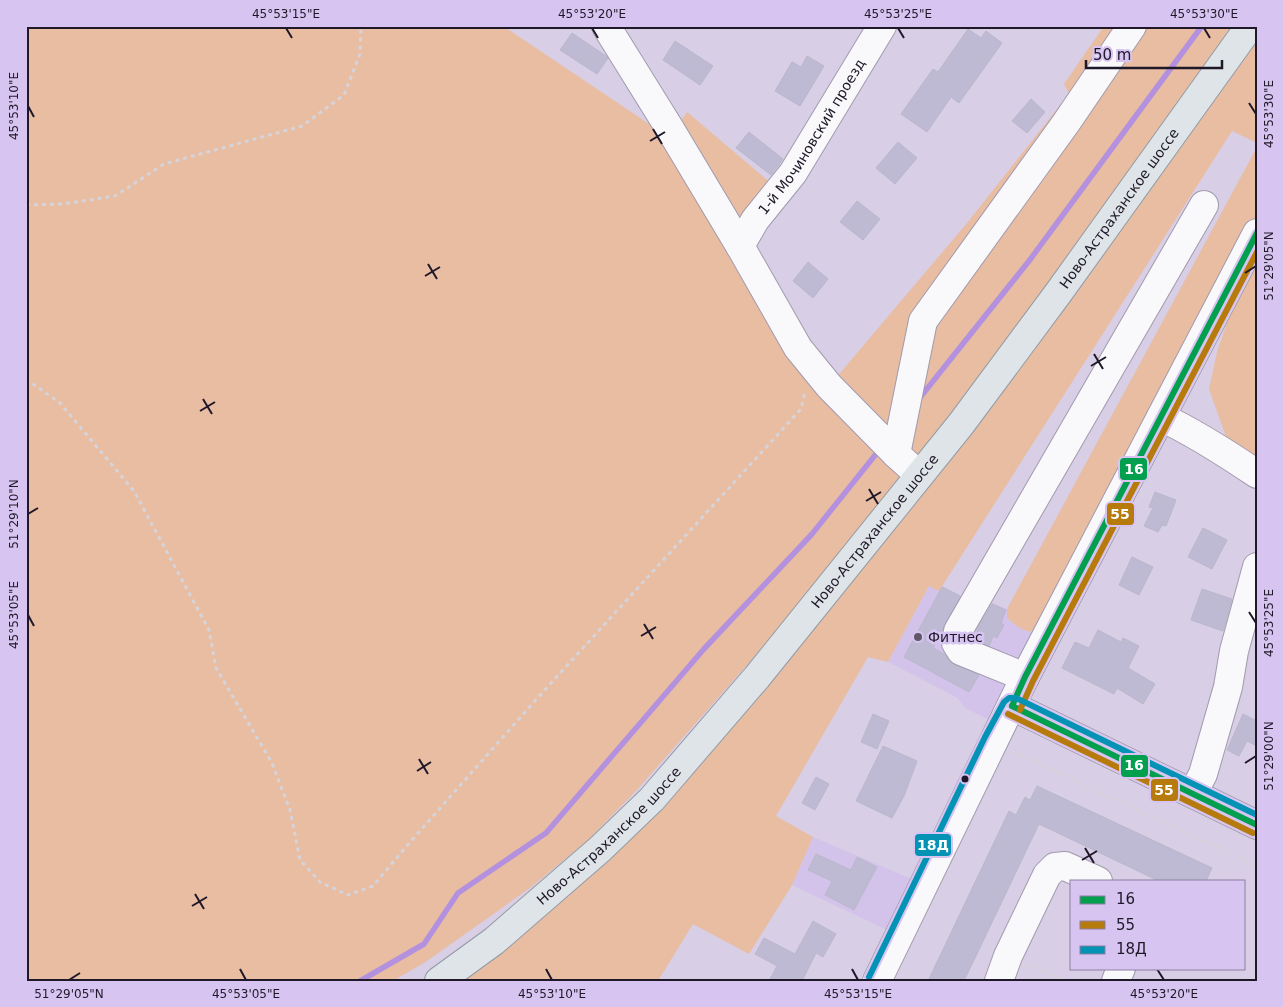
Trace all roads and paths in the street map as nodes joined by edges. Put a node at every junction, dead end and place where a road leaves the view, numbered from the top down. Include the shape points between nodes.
1 (361, 26) edge
2 (606, 26) edge
3 (882, 26) edge
4 (1132, 26) edge
5 (1250, 26) edge
6 (26, 205) edge
7 (1204, 205) dead end
8 (1256, 238) edge
9 (740, 246) junction
10 (26, 379) edge
11 (806, 386) dead end
12 (1161, 417) junction
13 (896, 454) junction
14 (1257, 474) edge
15 (920, 475) junction
16 (1257, 567) edge
17 (1025, 677) junction
18 (1012, 706) junction
19 (993, 741) junction
20 (1193, 794) junction
21 (1257, 825) edge
22 (1257, 866) edge
23 (1096, 880) edge
24 (1003, 968) edge
25 (439, 981) edge
26 (876, 981) edge
27 (1064, 981) edge

1 - 6 path via 360,54 344,95 302,126 164,164 115,196 63,204
2 - 9 street
3 - 9 street, 1-й Мочиновский проезд via 793,172 755,220
4 - 13 street via 923,321
5 - 15 main road, Ново-Астраханское шоссе via 1059,292
7 - 17 street via 958,631 956,643 962,651
8 - 12 street
9 - 13 street via 798,348 829,386
10 - 11 path via 60,403 134,491 209,630 216,668 272,763 290,810 300,860 320,882 348,895 373,886 542,693 801,409
12 - 14 street
12 - 17 street
13 - 15 street
15 - 25 main road, Ново-Астраханское шоссе via 757,677 652,799 494,942
16 - 20 street via 1234,651 1228,687 1203,774
17 - 18 street
18 - 19 street
18 - 20 street
19 - 22 path
19 - 26 street
20 - 21 street
23 - 24 street via 1065,866 1055,867 1048,875
24 - 27 path

